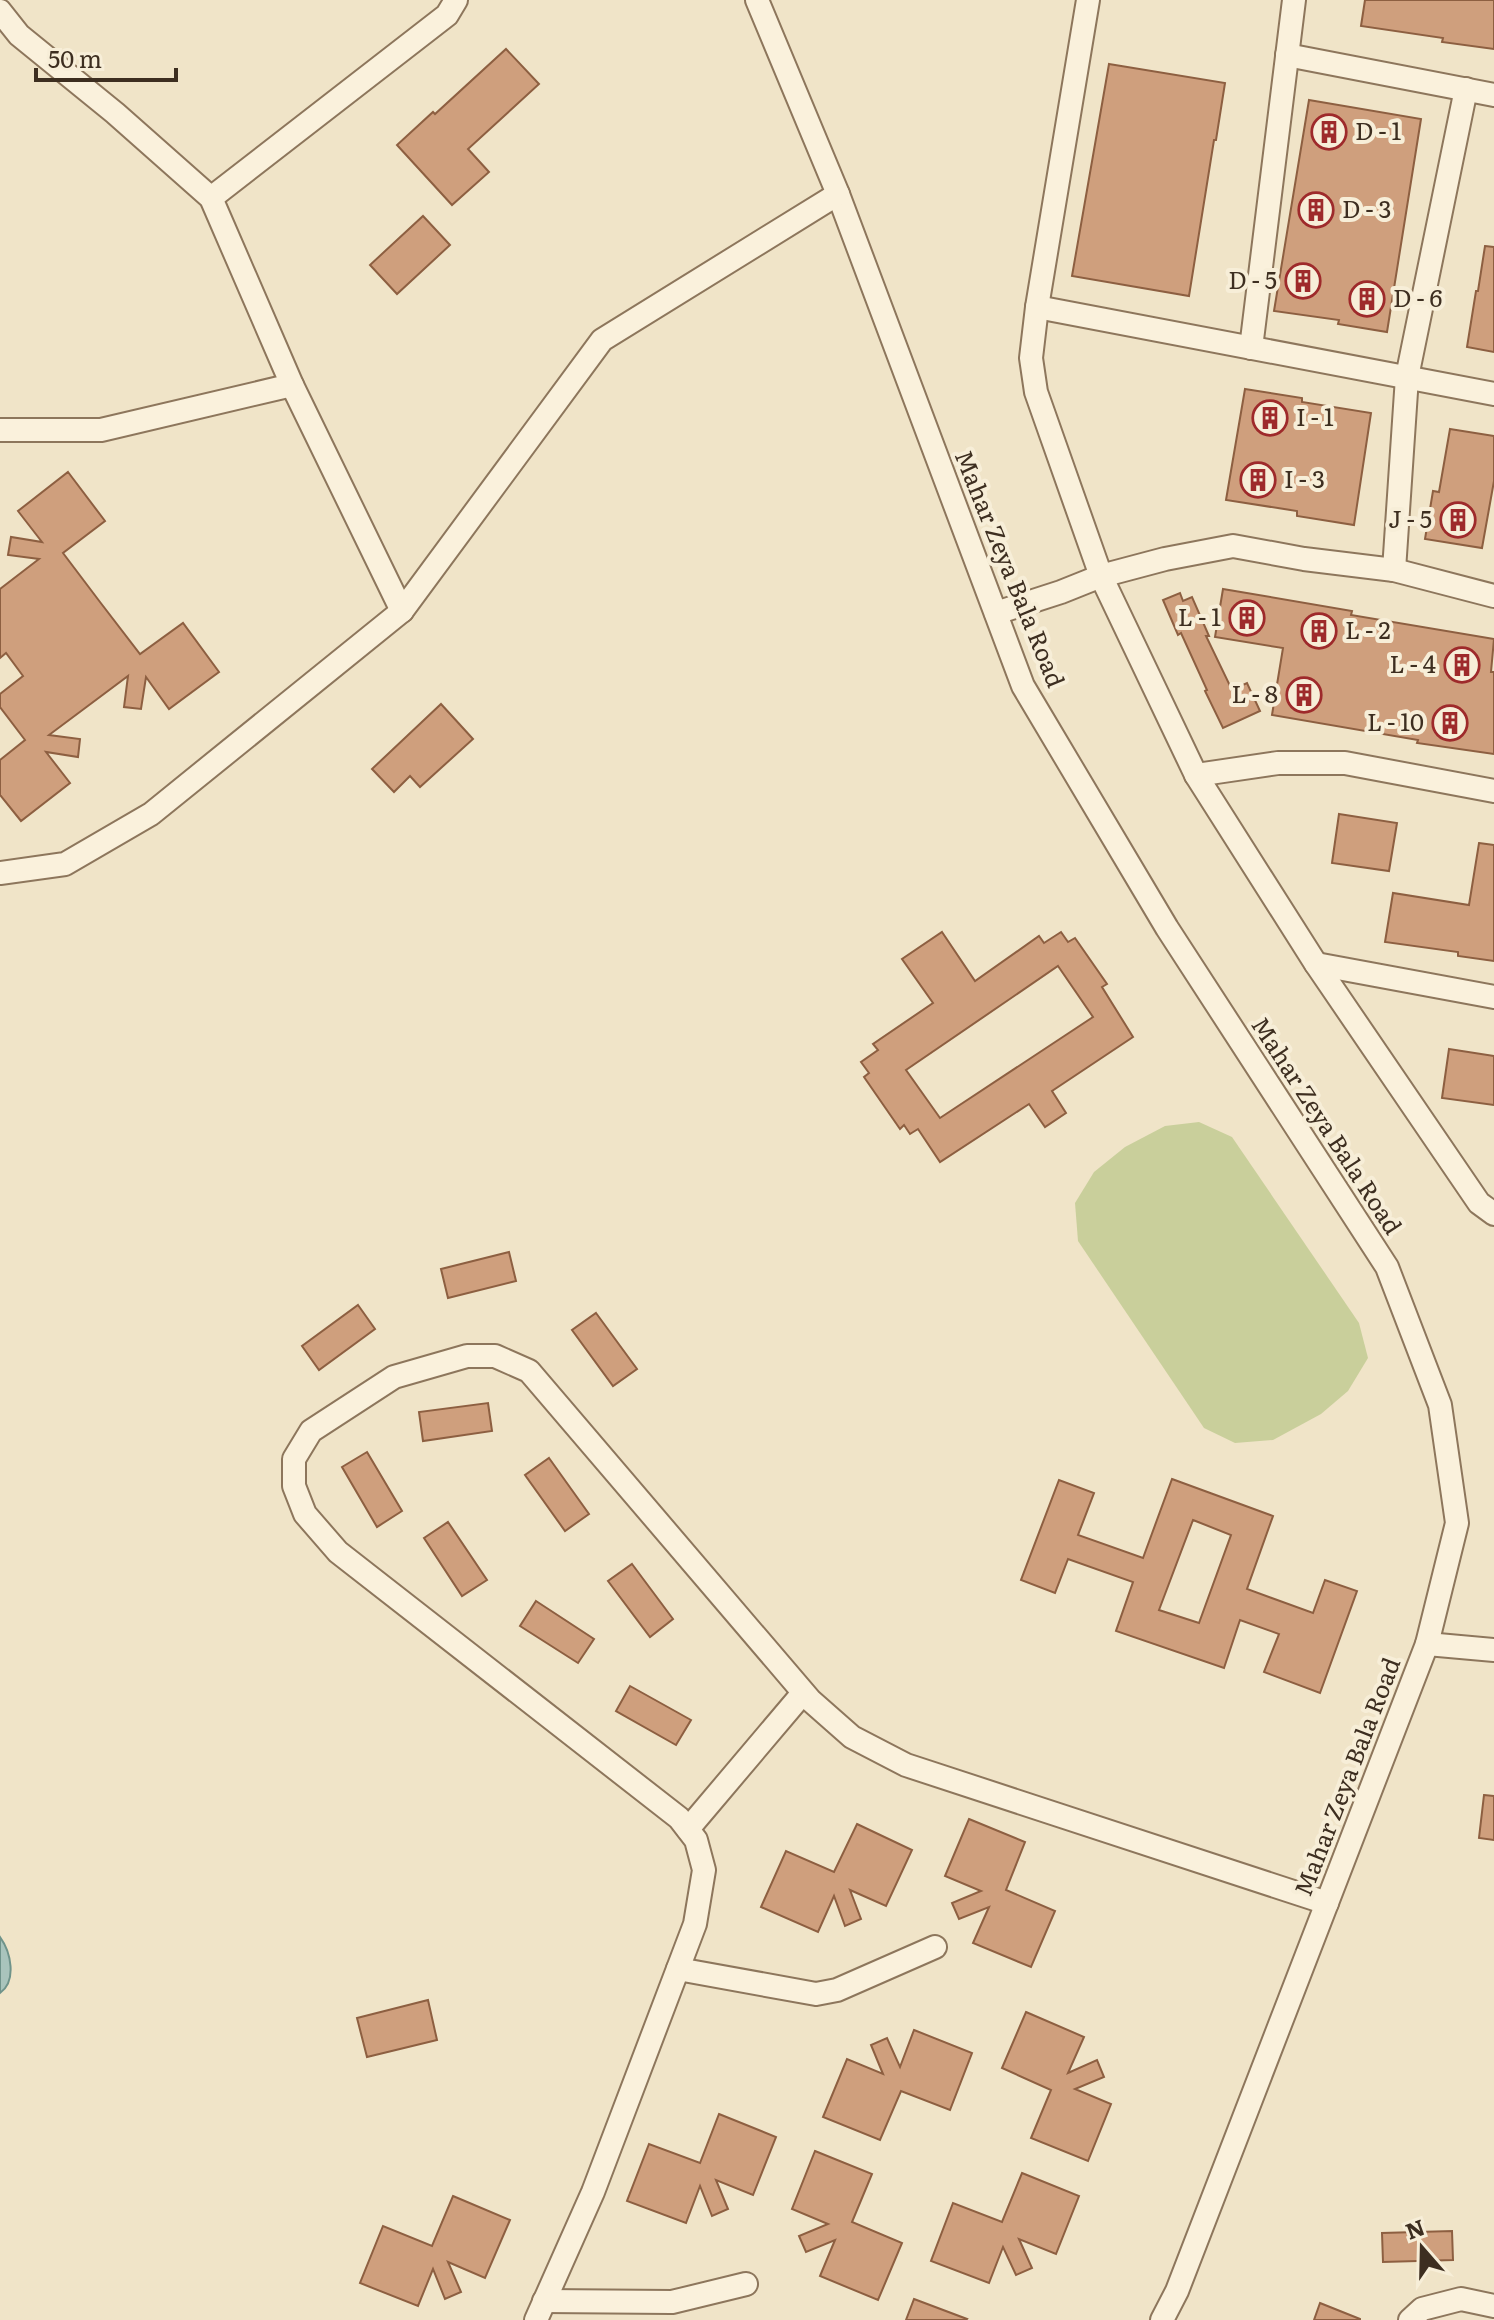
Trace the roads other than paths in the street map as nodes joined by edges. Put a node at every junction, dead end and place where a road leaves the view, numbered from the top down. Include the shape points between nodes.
1 (456, 0) edge
2 (757, 0) edge
3 (1088, 0) edge
4 (1294, 0) edge
5 (0, 11) edge
6 (1287, 55) junction
7 (1466, 89) junction
8 (1494, 95) edge
9 (838, 194) junction
10 (211, 198) junction
11 (1037, 307) junction
12 (1251, 348) junction
13 (1407, 377) junction
14 (292, 385) junction
15 (1494, 394) edge
16 (0, 430) edge
17 (1394, 570) junction
18 (1101, 576) junction
19 (1494, 596) edge
20 (402, 611) junction
21 (996, 613) junction
22 (1196, 775) junction
23 (1494, 791) edge
24 (0, 873) edge
25 (1316, 964) junction
26 (1494, 997) edge
27 (1494, 1214) edge
28 (1427, 1644) junction
29 (1494, 1650) edge
30 (803, 1693) junction
31 (688, 1829) junction
32 (1327, 1903) junction
33 (935, 1947) dead end
34 (678, 1969) junction
35 (746, 2284) dead end
36 (1494, 2306) edge
37 (540, 2311) edge
38 (1162, 2320) edge
39 (1410, 2320) edge

1 - 10 street via 447,15
2 - 9 street, Mahar Zeya Bala Road
3 - 11 street
4 - 6 street
5 - 10 street via 19,35
6 - 7 street
6 - 12 street
7 - 8 street
7 - 13 street
9 - 20 street via 602,340
9 - 21 street, Mahar Zeya Bala Road
10 - 14 street
11 - 12 street
11 - 18 street via 1031,358 1036,392
12 - 13 street
13 - 15 street
13 - 17 street
14 - 16 street via 101,430
14 - 20 street
17 - 18 street via 1233,546
17 - 19 street
18 - 21 street
18 - 22 street
20 - 24 street via 151,814 65,864
21 - 28 street, Mahar Zeya Bala Road via 1023,686 1167,928 1387,1267 1440,1405 1457,1523
22 - 23 street via 1278,763 1345,763
22 - 25 street
25 - 26 street
25 - 27 street via 1479,1203
28 - 29 street
28 - 32 street, Mahar Zeya Bala Road
30 - 31 street
30 - 31 street via 529,1371 495,1356 467,1356 394,1377 311,1431 294,1459 294,1486 305,1514 338,1552
30 - 32 street via 852,1737 906,1765
31 - 34 street via 704,1870 695,1924
32 - 38 street, Mahar Zeya Bala Road
33 - 34 street via 816,1994
34 - 37 street via 593,2192
35 - 37 street via 672,2302
36 - 39 street via 1461,2299 1422,2309

